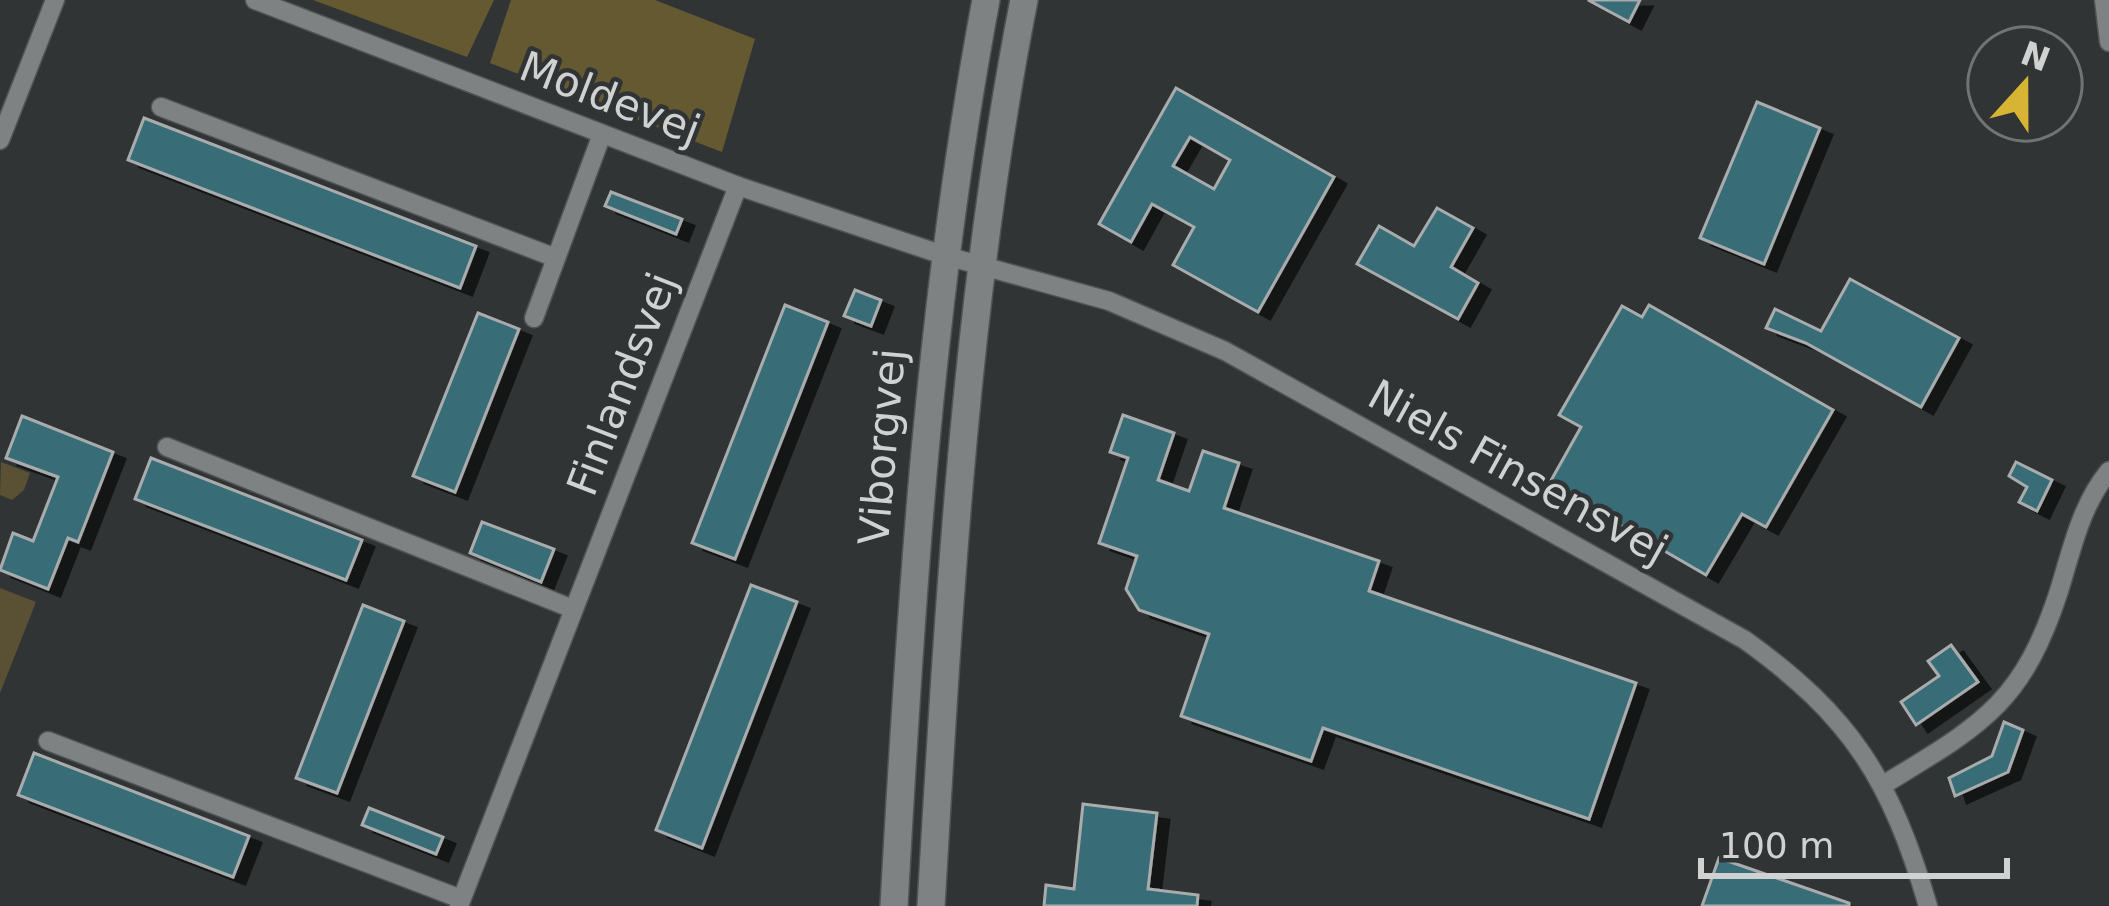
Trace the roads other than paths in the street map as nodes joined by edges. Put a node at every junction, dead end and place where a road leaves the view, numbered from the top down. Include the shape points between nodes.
1 (56, 0) edge
2 (255, 0) edge
3 (986, 0) edge
4 (1024, 0) edge
5 (2104, 0) edge
6 (2109, 42) edge
7 (161, 107) dead end
8 (602, 134) junction
9 (0, 140) edge
10 (738, 186) junction
11 (943, 255) junction
12 (556, 258) junction
13 (978, 265) junction
14 (534, 317) dead end
15 (167, 447) dead end
16 (2109, 471) edge
17 (573, 609) junction
18 (48, 741) dead end
19 (1883, 784) junction
20 (460, 902) edge
21 (894, 906) edge
22 (931, 906) edge
23 (1928, 906) edge

1 - 9 street
2 - 8 street, Moldevej
3 - 11 street, Viborgvej
4 - 13 street, Viborgvej
5 - 6 street
7 - 12 street
8 - 10 street, Moldevej
8 - 12 street
10 - 11 street, Moldevej
10 - 17 street, Finlandsvej
11 - 13 street, Niels Finsensvej
11 - 21 street, Viborgvej via 918,488
12 - 14 street
13 - 19 street, Niels Finsensvej via 1109,302 1225,351 1745,640 1846,726
13 - 22 street, Viborgvej
15 - 17 street
16 - 19 street via 2082,518 2026,672 1978,726
17 - 20 street, Finlandsvej
18 - 20 street, Finlandsvej
19 - 23 street, Niels Finsensvej

